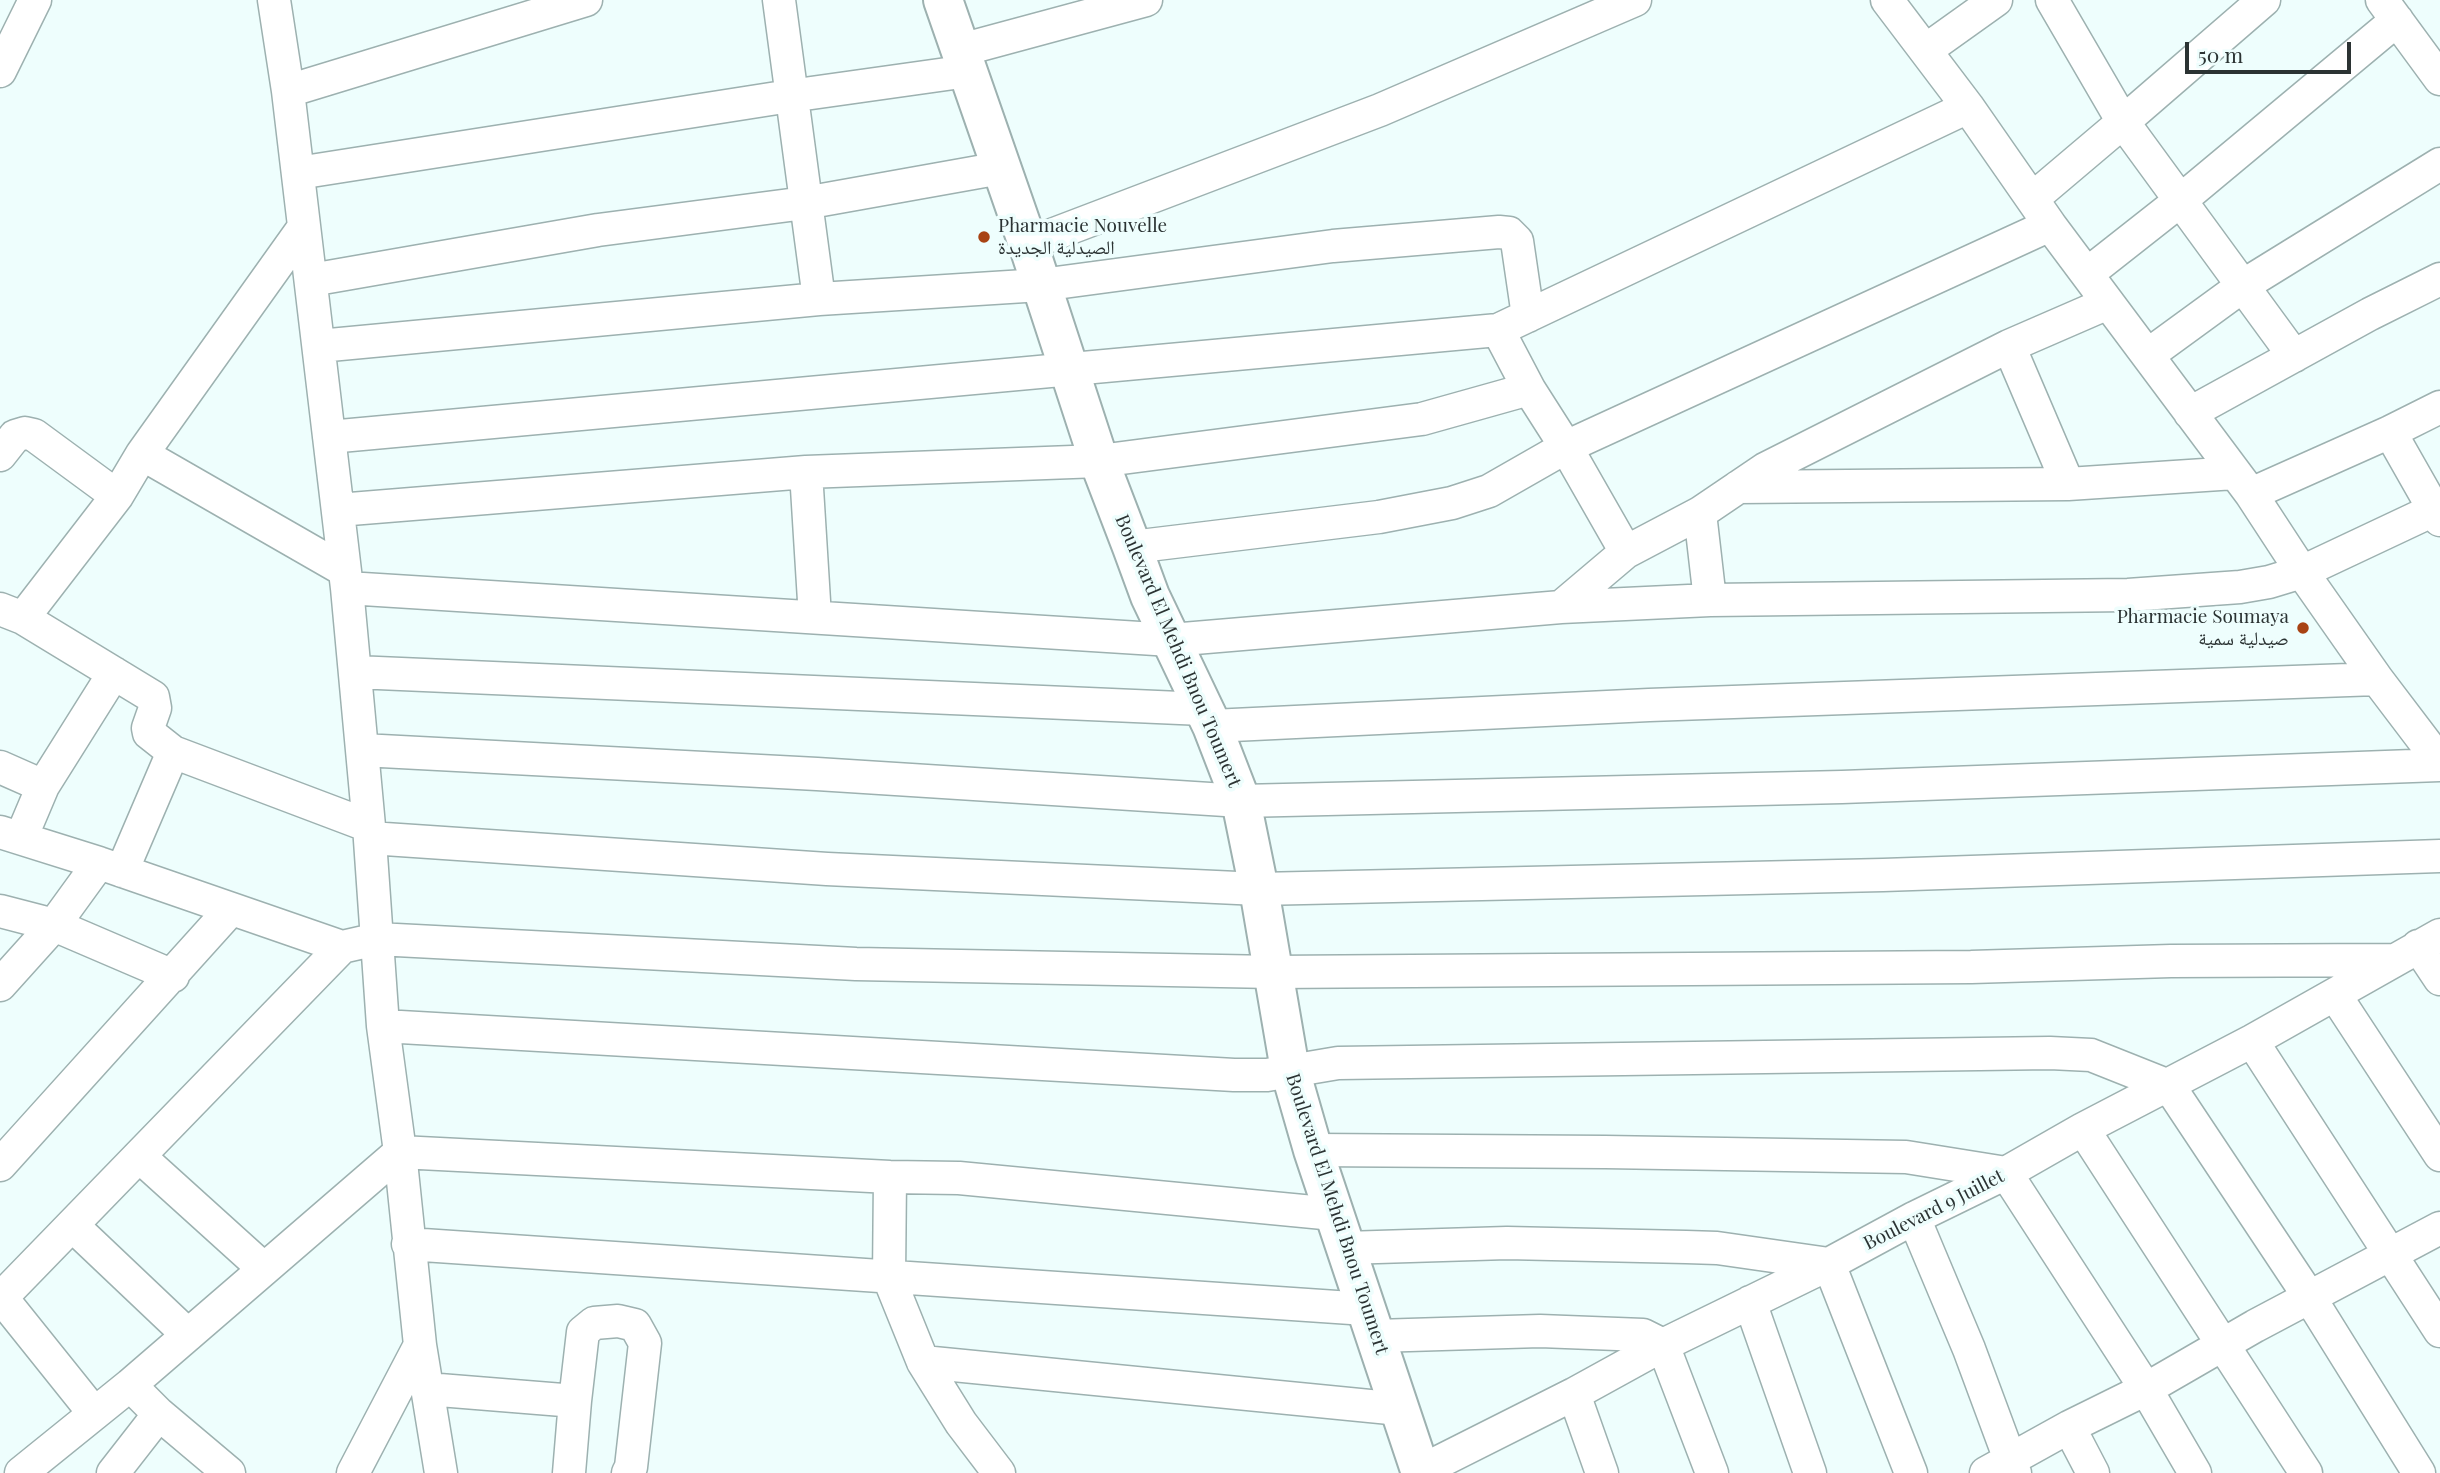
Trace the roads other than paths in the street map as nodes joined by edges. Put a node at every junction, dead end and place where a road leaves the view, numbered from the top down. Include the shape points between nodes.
1 (34, 0) edge
2 (274, 0) edge
3 (586, 0) edge
4 (779, 0) edge
5 (943, 0) edge
6 (1146, 0) edge
7 (1635, 0) edge
8 (1887, 0) edge
9 (1996, 0) edge
10 (2052, 0) edge
11 (2264, 0) edge
12 (2389, 10) edge
13 (1926, 50) junction
14 (964, 61) junction
15 (0, 71) edge
16 (2440, 79) edge
17 (288, 91) junction
18 (790, 96) junction
19 (1968, 107) junction
20 (2123, 122) junction
21 (2440, 164) edge
22 (1001, 169) junction
23 (298, 173) junction
24 (2032, 199) junction
25 (2181, 200) junction
26 (805, 203) junction
27 (2050, 225) junction
28 (304, 227) junction
29 (1028, 244) junction
30 (2087, 274) junction
31 (2440, 279) edge
32 (311, 280) junction
33 (1041, 285) junction
34 (2244, 285) junction
35 (819, 299) junction
36 (2108, 303) junction
37 (1528, 316) junction
38 (1498, 330) junction
39 (319, 346) junction
40 (2010, 346) junction
41 (2148, 355) junction
42 (2294, 356) junction
43 (1070, 370) junction
44 (1529, 389) junction
45 (2440, 407) edge
46 (2190, 413) junction
47 (2390, 432) junction
48 (329, 437) junction
49 (1566, 447) junction
50 (142, 454) junction
51 (0, 455) edge
52 (1100, 461) junction
53 (806, 472) junction
54 (2068, 484) junction
55 (2243, 484) junction
56 (1738, 487) junction
57 (117, 496) junction
58 (338, 510) junction
59 (2438, 512) edge
60 (1700, 513) junction
61 (1132, 547) junction
62 (1626, 552) junction
63 (2302, 572) junction
64 (346, 579) junction
65 (1710, 600) junction
66 (1561, 607) junction
67 (11, 614) edge
68 (815, 617) junction
69 (1171, 640) junction
70 (355, 672) junction
71 (114, 673) junction
72 (2377, 679) junction
73 (1208, 717) junction
74 (362, 750) junction
75 (2436, 750) edge
76 (173, 752) junction
77 (0, 767) edge
78 (43, 786) junction
79 (1241, 802) junction
80 (370, 832) junction
81 (11, 835) edge
82 (2440, 856) edge
83 (110, 867) junction
84 (1259, 890) junction
85 (231, 909) junction
86 (0, 911) edge
87 (54, 925) junction
88 (377, 939) junction
89 (342, 947) junction
90 (2417, 947) edge
91 (1273, 972) junction
92 (173, 976) junction
93 (2440, 979) edge
94 (0, 985) edge
95 (2335, 995) junction
96 (383, 1026) junction
97 (2252, 1041) junction
98 (1290, 1070) junction
99 (2169, 1086) junction
100 (2083, 1129) junction
101 (1313, 1150) junction
102 (400, 1152) junction
103 (2440, 1154) edge
104 (139, 1156) junction
105 (0, 1165) edge
106 (2006, 1173) junction
107 (890, 1177) junction
108 (1914, 1218) junction
109 (72, 1225) junction
110 (2440, 1228) edge
111 (1339, 1231) junction
112 (408, 1244) junction
113 (2391, 1255) junction
114 (1829, 1264) junction
115 (264, 1269) junction
116 (889, 1278) junction
117 (1, 1298) edge
118 (2310, 1298) junction
119 (1750, 1302) junction
120 (1371, 1322) junction
121 (2440, 1331) edge
122 (188, 1335) junction
123 (421, 1345) junction
124 (1663, 1345) junction
125 (2224, 1345) junction
126 (923, 1362) junction
127 (130, 1385) junction
128 (428, 1389) junction
129 (2146, 1389) junction
130 (1574, 1394) junction
131 (575, 1401) junction
132 (1399, 1409) junction
133 (94, 1413) junction
134 (159, 1414) junction
135 (2069, 1427) junction
136 (2004, 1469) edge
137 (1421, 1472) edge
138 (20, 1473) edge
139 (113, 1473) edge
140 (229, 1473) edge
141 (353, 1473) edge
142 (441, 1473) edge
143 (569, 1473) edge
144 (628, 1473) edge
145 (999, 1473) edge
146 (1602, 1473) edge
147 (1712, 1473) edge
148 (1810, 1473) edge
149 (1911, 1473) edge
150 (2093, 1473) edge
151 (2195, 1473) edge
152 (2306, 1473) edge
153 (2419, 1473) edge

1 - 15 street
2 - 17 street
3 - 17 street
4 - 18 street
5 - 14 main road, Boulevard El Mehdi Bnou Toumert
6 - 14 street
7 - 29 street via 1380,110
8 - 13 street
9 - 13 street
10 - 20 street
11 - 20 street
12 - 16 street
12 - 25 street
13 - 19 street
14 - 18 street
14 - 22 main road, Boulevard El Mehdi Bnou Toumert
17 - 23 street
18 - 23 street
18 - 26 street
19 - 24 street
19 - 37 street
20 - 24 street
20 - 25 street
21 - 34 street
22 - 26 street
22 - 29 main road, Boulevard El Mehdi Bnou Toumert
23 - 28 street
24 - 27 street
25 - 30 street
25 - 34 street
26 - 32 street via 598,230
26 - 35 street
27 - 30 street
27 - 49 street
28 - 32 street
28 - 50 street
29 - 33 main road, Boulevard El Mehdi Bnou Toumert
30 - 36 street
31 - 42 street
32 - 39 street
33 - 35 street
33 - 37 street via 1333,246 1499,232 1509,233 1517,241
33 - 43 main road, Boulevard El Mehdi Bnou Toumert
34 - 41 street
34 - 42 street
35 - 39 street
36 - 40 street
36 - 41 street
37 - 38 street
38 - 43 street
38 - 44 street
39 - 48 street
40 - 54 street
40 - 56 street via 1765,469
41 - 46 street
42 - 46 street
43 - 48 street
43 - 52 main road, Boulevard El Mehdi Bnou Toumert
44 - 49 street
44 - 52 street via 1422,419
45 - 47 street
46 - 55 street
47 - 55 street
47 - 59 street
48 - 58 street
49 - 61 street via 1489,491 1451,503 1379,517
49 - 62 street
50 - 57 street
50 - 64 street
51 - 57 street via 15,436 34,436
52 - 53 street
52 - 61 main road, Boulevard El Mehdi Bnou Toumert
53 - 58 street
53 - 68 street
54 - 55 street
54 - 56 street
55 - 63 street
56 - 60 street
57 - 67 street
58 - 64 street
59 - 63 street
60 - 62 street
60 - 65 street
61 - 69 main road, Boulevard El Mehdi Bnou Toumert
62 - 66 street
63 - 65 street via 2239,587 2128,595
63 - 72 street
64 - 68 street
64 - 70 street
65 - 66 street
66 - 69 street
67 - 71 street
68 - 69 street
69 - 73 main road, Boulevard El Mehdi Bnou Toumert
70 - 73 street
70 - 74 street
71 - 76 street via 153,696 149,733
71 - 78 street
72 - 73 street
72 - 75 street
73 - 79 main road, Boulevard El Mehdi Bnou Toumert
74 - 79 street
74 - 80 street
75 - 79 street via 1842,787
76 - 80 street
76 - 83 street
77 - 78 street
78 - 81 street
79 - 84 main road, Boulevard El Mehdi Bnou Toumert
80 - 84 street via 827,869
80 - 88 street
81 - 83 street
82 - 84 street via 1883,876
83 - 85 street
83 - 87 street
84 - 91 main road, Boulevard El Mehdi Bnou Toumert
85 - 89 street
85 - 92 street
86 - 87 street
87 - 92 street
87 - 94 street
88 - 89 street
88 - 91 street via 856,964
88 - 96 street
89 - 104 street
90 - 91 street via 1971,967
90 - 93 street
90 - 95 street, Boulevard 9 Juillet
91 - 98 main road, Boulevard El Mehdi Bnou Toumert
92 - 105 street
95 - 97 street, Boulevard 9 Juillet
95 - 103 street
96 - 98 street via 1199,1074 1267,1075
96 - 102 street
97 - 99 street, Boulevard 9 Juillet
97 - 113 street
98 - 99 street via 1352,1063 2065,1053 2091,1055
98 - 101 main road, Boulevard El Mehdi Bnou Toumert
99 - 100 street, Boulevard 9 Juillet
99 - 118 street
100 - 106 street, Boulevard 9 Juillet
100 - 125 street
101 - 106 street via 1906,1157
101 - 111 main road, Boulevard El Mehdi Bnou Toumert
102 - 107 street
102 - 112 street
102 - 115 street
104 - 109 street
104 - 115 street
106 - 108 street, Boulevard 9 Juillet
106 - 129 street
107 - 111 street via 959,1178
107 - 116 street
108 - 114 street, Boulevard 9 Juillet
108 - 136 street via 1969,1349
109 - 117 street
109 - 122 street
110 - 113 street
111 - 114 street via 1507,1243 1717,1248
111 - 120 main road, Boulevard El Mehdi Bnou Toumert
112 - 116 street
112 - 123 street
113 - 118 street
113 - 121 street
114 - 119 street, Boulevard 9 Juillet
114 - 149 street
115 - 122 street
116 - 120 street
116 - 126 street
117 - 133 street
118 - 125 street
118 - 153 street
119 - 124 street, Boulevard 9 Juillet
119 - 148 street
120 - 124 street via 1643,1335
120 - 132 main road, Boulevard El Mehdi Bnou Toumert
122 - 127 street
123 - 128 street
123 - 141 street
124 - 130 street, Boulevard 9 Juillet
124 - 147 street
125 - 129 street
125 - 152 street
126 - 132 street
126 - 145 street
127 - 133 street
127 - 134 street
128 - 131 street
128 - 142 street
129 - 135 street
129 - 151 street
130 - 137 street, Boulevard 9 Juillet
130 - 146 street
131 - 143 street
131 - 144 street via 583,1332 594,1323 635,1325 645,1343
132 - 137 main road, Boulevard El Mehdi Bnou Toumert
133 - 138 street
134 - 139 street
134 - 140 street
135 - 136 street
135 - 150 street

